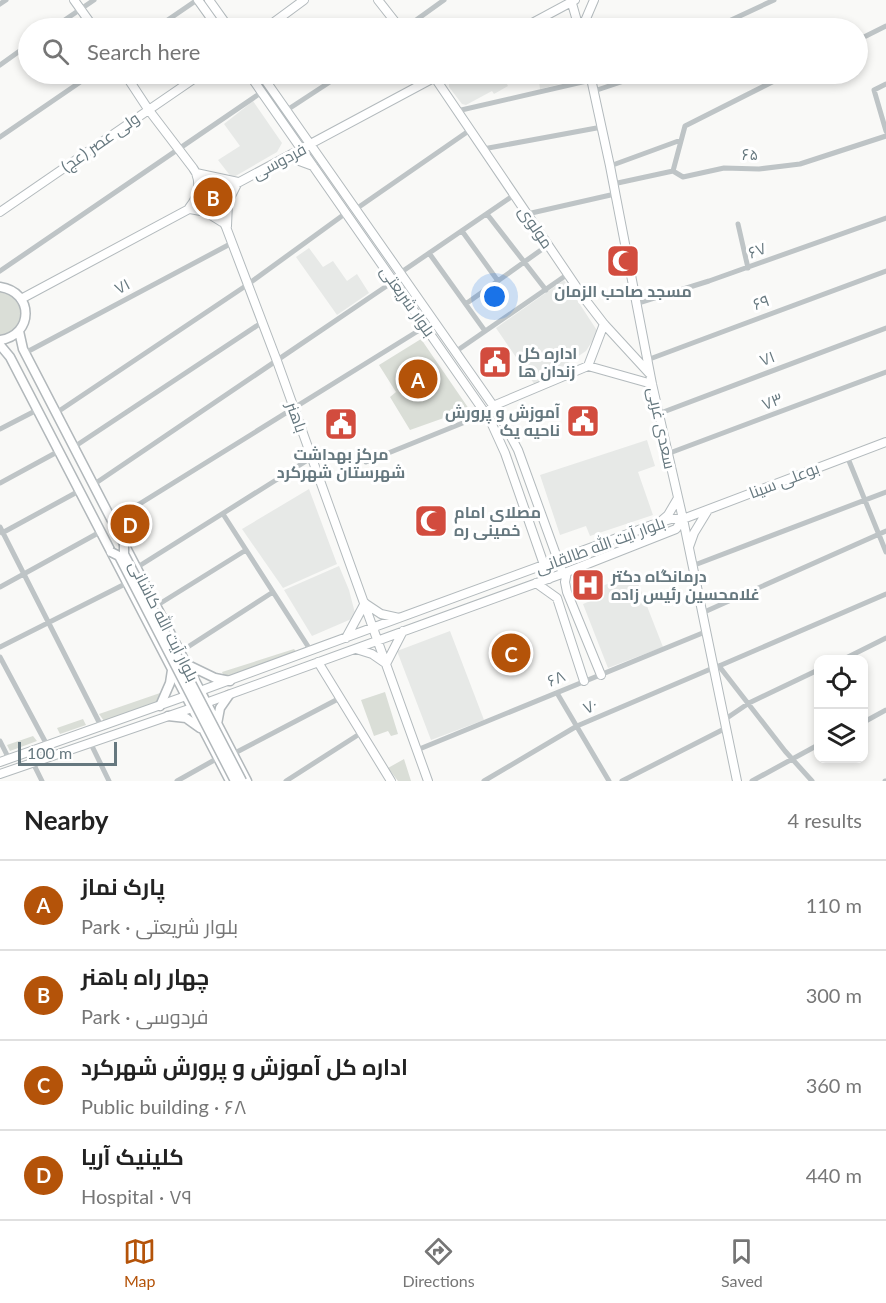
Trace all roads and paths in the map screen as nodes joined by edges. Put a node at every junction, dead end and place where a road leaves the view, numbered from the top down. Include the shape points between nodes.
1 (6, 0) edge
2 (74, 0) edge
3 (94, 0) edge
4 (197, 0) edge
5 (209, 0) edge
6 (304, 0) edge
7 (378, 0) edge
8 (444, 0) edge
9 (594, 0) edge
10 (774, 0) edge
11 (572, 1) edge
12 (0, 4) edge
13 (81, 9) junction
14 (68, 18) edge
15 (87, 18) edge
16 (171, 18) edge
17 (210, 18) edge
18 (222, 18) edge
19 (280, 18) edge
20 (392, 18) edge
21 (419, 18) edge
22 (541, 18) edge
23 (577, 18) edge
24 (585, 18) edge
25 (735, 18) edge
26 (886, 26) edge
27 (868, 35) edge
28 (18, 52) edge
29 (0, 65) edge
30 (77, 84) edge
31 (132, 84) edge
32 (186, 84) edge
33 (256, 84) edge
34 (268, 84) edge
35 (327, 84) edge
36 (420, 84) edge
37 (441, 84) edge
38 (563, 84) edge
39 (592, 84) edge
40 (615, 84) edge
41 (768, 84) edge
42 (886, 84) edge
43 (594, 91) junction
44 (262, 92) junction
45 (148, 109) junction
46 (287, 110) junction
47 (457, 111) junction
48 (602, 127) junction
49 (470, 130) junction
50 (886, 131) edge
51 (291, 134) junction
52 (886, 136) edge
53 (0, 137) edge
54 (681, 140) junction
55 (310, 144) junction
56 (302, 148) junction
57 (483, 149) junction
58 (178, 150) junction
59 (285, 157) junction
60 (610, 166) junction
61 (314, 167) junction
62 (673, 171) junction
63 (196, 173) junction
64 (239, 182) junction
65 (613, 184) junction
66 (615, 194) junction
67 (514, 195) junction
68 (211, 196) junction
69 (188, 209) junction
70 (356, 209) junction
71 (0, 212) edge
72 (346, 213) junction
73 (487, 214) junction
74 (527, 214) junction
75 (886, 218) edge
76 (738, 224) dead end
77 (226, 227) junction
78 (462, 231) junction
79 (232, 243) junction
80 (548, 245) junction
81 (429, 253) junction
82 (524, 262) junction
83 (748, 268) junction
84 (0, 270) edge
85 (886, 271) edge
86 (400, 273) junction
87 (568, 274) junction
88 (394, 281) junction
89 (498, 281) junction
90 (247, 285) junction
91 (0, 286) edge
92 (546, 290) junction
93 (21, 299) junction
94 (467, 303) junction
95 (635, 304) junction
96 (261, 323) junction
97 (604, 324) junction
98 (426, 327) junction
99 (886, 328) edge
100 (18, 331) junction
101 (486, 332) junction
102 (0, 340) edge
103 (0, 345) edge
104 (24, 351) junction
105 (455, 352) junction
106 (10, 357) junction
107 (647, 360) junction
108 (277, 361) junction
109 (588, 366) junction
110 (886, 372) edge
111 (650, 374) junction
112 (652, 384) junction
113 (494, 406) junction
114 (293, 407) junction
115 (37, 410) junction
116 (56, 413) junction
117 (485, 414) junction
118 (658, 414) junction
119 (0, 429) edge
120 (886, 442) edge
121 (74, 447) junction
122 (58, 451) junction
123 (667, 454) junction
124 (847, 456) junction
125 (311, 458) junction
126 (366, 462) dead end
127 (0, 483) edge
128 (93, 485) junction
129 (79, 491) junction
130 (886, 492) edge
131 (678, 498) junction
132 (865, 501) junction
133 (709, 509) junction
134 (223, 514) junction
135 (683, 519) junction
136 (112, 521) junction
137 (656, 524) junction
138 (1, 531) edge
139 (886, 531) edge
140 (100, 532) junction
141 (878, 535) junction
142 (660, 536) junction
143 (124, 544) junction
144 (689, 549) junction
145 (246, 550) junction
146 (111, 552) junction
147 (886, 552) edge
148 (558, 561) junction
149 (544, 566) junction
150 (692, 566) junction
151 (136, 568) junction
152 (565, 573) junction
153 (24, 574) junction
154 (549, 579) junction
155 (536, 583) junction
156 (127, 584) junction
157 (0, 587) edge
158 (273, 592) junction
159 (567, 592) junction
160 (886, 594) edge
161 (557, 598) junction
162 (365, 603) junction
163 (156, 606) junction
164 (702, 613) junction
165 (400, 618) junction
166 (49, 622) junction
167 (374, 627) junction
168 (403, 631) junction
169 (705, 632) junction
170 (346, 638) junction
171 (886, 639) edge
172 (378, 640) junction
173 (0, 647) edge
174 (355, 649) junction
175 (311, 651) junction
176 (180, 652) junction
177 (852, 655) edge
178 (593, 657) junction
179 (1, 661) edge
180 (318, 662) junction
181 (186, 663) junction
182 (578, 663) junction
183 (386, 664) junction
184 (716, 667) junction
185 (172, 669) junction
186 (814, 672) edge
187 (601, 675) junction
188 (230, 681) junction
189 (584, 681) junction
190 (200, 691) junction
191 (557, 693) junction
192 (229, 695) junction
193 (186, 697) junction
194 (340, 698) junction
195 (206, 703) junction
196 (749, 703) junction
197 (159, 706) junction
198 (192, 708) junction
199 (886, 710) edge
200 (146, 711) junction
201 (168, 716) junction
202 (868, 720) edge
203 (150, 722) junction
204 (217, 724) junction
205 (725, 724) junction
206 (101, 726) junction
207 (577, 726) junction
208 (204, 731) junction
209 (361, 733) junction
210 (0, 741) edge
211 (90, 742) junction
212 (47, 745) junction
213 (814, 748) edge
214 (417, 750) junction
215 (233, 754) junction
216 (218, 758) junction
217 (9, 759) junction
218 (793, 760) junction
219 (0, 762) edge
220 (33, 763) junction
221 (0, 774) edge
222 (42, 781) edge
223 (109, 781) edge
224 (177, 781) edge
225 (230, 781) edge
226 (235, 781) edge
227 (242, 781) edge
228 (247, 781) edge
229 (286, 781) edge
230 (392, 781) edge
231 (428, 781) edge
232 (484, 781) edge
233 (609, 781) edge
234 (622, 781) edge
235 (737, 781) edge
236 (752, 781) edge
237 (812, 781) edge

1 - 12 street
2 - 13 main road
3 - 13 street
4 - 16 street
4 - 17 main road
5 - 18 main road
6 - 19 main road
7 - 20 main road
8 - 21 street
9 - 24 main road
10 - 25 street
11 - 22 main road
11 - 23 main road
13 - 14 street
13 - 15 main road
26 - 27 street
28 - 29 street
30 - 53 street
31 - 45 main road, باهنر
32 - 45 main road, ولی عصر (عج)
33 - 44 main road, بلوار شریعتی
34 - 46 main road, بلوار شریعتی
35 - 46 street
36 - 55 main road, فردوسی
37 - 47 main road, مولوی
38 - 47 street
39 - 43 main road, سعدی غربی
40 - 43 street
41 - 54 street via 685,126
42 - 50 street via 874,90
43 - 48 main road, سعدی غربی
44 - 51 main road, بلوار شریعتی
44 - 58 street
45 - 58 main road, باهنر
45 - 71 main road, ولی عصر (عج)
46 - 55 main road, بلوار شریعتی
47 - 49 main road, مولوی
48 - 57 street
48 - 60 main road, سعدی غربی
49 - 57 main road, مولوی
49 - 70 street
51 - 56 main road, بلوار شریعتی
51 - 59 main road
52 - 62 street, ۶۵ via 800,164 724,168 683,177
54 - 60 street
54 - 62 street
55 - 56 main road, فردوسی
55 - 70 main road, بلوار شریعتی
56 - 59 main road, فردوسی
56 - 61 main road, بلوار شریعتی
57 - 67 main road, مولوی
58 - 63 main road, باهنر
58 - 84 street
59 - 61 main road
59 - 64 main road, فردوسی
60 - 65 main road, سعدی غربی
61 - 72 main road, بلوار شریعتی
62 - 65 street, ۶۵
63 - 64 main road
63 - 68 main road, باهنر
63 - 69 main road via 199,188
64 - 68 main road, فردوسی
64 - 77 main road via 228,202
65 - 66 main road, سعدی غربی
66 - 74 street
66 - 95 main road, سعدی غربی
67 - 73 street
67 - 74 main road, مولوی
68 - 69 main road, فردوسی
68 - 77 main road, باهنر
69 - 77 main road via 210,214
69 - 93 main road, فردوسی
70 - 86 main road, بلوار شریعتی
72 - 88 main road, بلوار شریعتی
72 - 90 street
73 - 78 street
73 - 82 street
74 - 80 main road, مولوی
75 - 83 street, ۶۷
76 - 83 street
77 - 79 main road, باهنر
78 - 81 street
78 - 89 street
79 - 90 main road, باهنر
79 - 104 street, ۷۱
80 - 82 street
80 - 87 main road, مولوی
81 - 86 street
81 - 94 street
82 - 89 street
82 - 92 street
83 - 95 street, ۶۷
85 - 107 street, ۶۹
86 - 105 main road, بلوار شریعتی
87 - 92 street
87 - 97 main road, مولوی
88 - 98 main road, بلوار شریعتی
88 - 108 street
89 - 94 street
90 - 96 main road, باهنر
90 - 116 street
91 - 93 main road
92 - 101 street
93 - 100 main road via 25,315
94 - 101 street
95 - 107 main road, سعدی غربی
96 - 108 main road, باهنر
96 - 121 street
97 - 109 main road
97 - 111 main road, مولوی
98 - 114 street
98 - 117 main road, بلوار شریعتی
99 - 118 street, ۷۱
100 - 102 main road
100 - 104 main road, بلوار آیت الله کاشانی
101 - 105 street
103 - 106 main road, بلوار آیت الله کاشانی
104 - 106 main road via 14,347
104 - 116 main road, بلوار آیت الله کاشانی
105 - 113 main road, بلوار شریعتی
106 - 115 main road, بلوار آیت الله کاشانی
107 - 111 main road, سعدی غربی
108 - 114 main road, باهنر
108 - 128 street
109 - 112 main road
109 - 113 main road
110 - 123 street, ۷۳
111 - 112 main road, سعدی غربی
112 - 118 main road, سعدی غربی
113 - 117 main road
113 - 148 main road, بلوار شریعتی via 518,450
114 - 125 main road, باهنر
114 - 136 street
115 - 119 street
115 - 122 main road, بلوار آیت الله کاشانی
116 - 121 main road, بلوار آیت الله کاشانی
117 - 126 street
117 - 149 main road, بلوار شریعتی via 502,446
118 - 123 main road, سعدی غربی
120 - 124 main road, بوعلی سینا
121 - 128 main road, بلوار آیت الله کاشانی
122 - 127 street
122 - 129 main road, بلوار آیت الله کاشانی
123 - 131 main road, سعدی غربی
124 - 132 street
124 - 133 main road, بوعلی سینا
125 - 134 street
125 - 162 main road, باهنر
128 - 136 main road, بلوار آیت الله کاشانی
129 - 138 street
129 - 140 main road, بلوار آیت الله کاشانی
130 - 132 street
131 - 135 main road, سعدی غربی
131 - 137 main road via 668,515
132 - 141 street
132 - 150 street
133 - 135 main road, بوعلی سینا
133 - 144 main road
134 - 145 street
134 - 151 street
135 - 137 main road, بلوار آیت الله طالقانی
135 - 142 main road, بلوار آیت الله طالقانی via 676,530
135 - 144 main road, سعدی غربی
136 - 143 main road, بلوار آیت الله کاشانی
137 - 148 main road, بلوار آیت الله طالقانی
138 - 153 street
139 - 141 street
140 - 146 main road, بلوار آیت الله کاشانی
140 - 153 street
141 - 147 street
141 - 164 street
142 - 144 main road via 675,536
142 - 152 main road, بلوار آیت الله طالقانی
143 - 151 main road, بلوار آیت الله کاشانی
143 - 227 main road, bridge via 124,554
144 - 150 main road, سعدی غربی
145 - 158 street
145 - 163 street
146 - 156 main road, بلوار آیت الله کاشانی
146 - 226 main road, bridge via 119,556
148 - 149 main road, بلوار آیت الله طالقانی
148 - 152 main road, بلوار شریعتی
149 - 154 main road, بلوار شریعتی
149 - 165 main road, بلوار آیت الله طالقانی
150 - 164 main road, سعدی غربی
151 - 163 main road, بلوار آیت الله کاشانی
152 - 154 main road, بلوار آیت الله طالقانی
152 - 159 main road, بلوار شریعتی
153 - 157 street
153 - 166 street
154 - 155 main road, بلوار آیت الله طالقانی
155 - 161 main road
155 - 168 main road, بلوار آیت الله طالقانی
156 - 166 street
156 - 185 main road, بلوار آیت الله کاشانی
158 - 175 street
158 - 176 street
159 - 161 main road via 559,591
159 - 178 main road, بلوار شریعتی
160 - 184 street, ۷۰
161 - 182 main road
162 - 165 main road via 381,614
162 - 167 main road, باهنر
162 - 170 main road
163 - 176 main road, بلوار آیت الله کاشانی
164 - 169 main road, سعدی غربی
165 - 167 main road, بلوار آیت الله طالقانی
166 - 173 street
166 - 206 street
167 - 170 main road, بلوار آیت الله طالقانی
167 - 172 main road, باهنر
168 - 172 main road, بلوار آیت الله طالقانی
168 - 183 main road
169 - 184 main road, سعدی غربی
169 - 187 street, ۶۸
170 - 175 main road, بلوار آیت الله طالقانی
171 - 177 street
172 - 174 main road, بلوار آیت الله طالقانی
172 - 183 main road, باهنر
174 - 180 main road, بلوار آیت الله طالقانی
174 - 183 main road
175 - 188 main road, بلوار آیت الله طالقانی
176 - 181 main road, بلوار آیت الله کاشانی
178 - 182 main road via 589,668
178 - 187 main road, بلوار شریعتی
179 - 212 street
180 - 192 main road, بلوار آیت الله طالقانی
180 - 194 main road
181 - 188 main road via 212,677
181 - 190 main road, بلوار آیت الله کاشانی
182 - 189 main road
183 - 214 main road, باهنر
184 - 196 street
184 - 205 main road, سعدی غربی
184 - 207 street, ۷۰
185 - 193 main road, بلوار آیت الله کاشانی
185 - 197 main road
186 - 196 street
187 - 189 street, ۶۸
188 - 190 main road, بلوار آیت الله طالقانی
189 - 191 street, ۶۸
190 - 193 main road, بلوار آیت الله طالقانی
190 - 195 main road, بلوار آیت الله کاشانی
191 - 207 street
191 - 214 street, ۶۸
192 - 195 main road, بلوار آیت الله طالقانی
192 - 204 main road via 220,708
193 - 197 main road, بلوار آیت الله طالقانی
193 - 198 main road, بلوار آیت الله کاشانی
194 - 209 main road
194 - 215 street
195 - 198 main road, بلوار آیت الله طالقانی
195 - 204 main road, بلوار آیت الله کاشانی
196 - 205 street
196 - 218 street
197 - 200 main road, بلوار آیت الله طالقانی
198 - 201 main road, بلوار آیت الله طالقانی
198 - 208 main road, بلوار آیت الله کاشانی
199 - 202 street
200 - 203 main road
200 - 206 main road, بلوار آیت الله طالقانی
201 - 203 main road, بلوار آیت الله طالقانی
201 - 208 main road via 188,719
203 - 211 main road, بلوار آیت الله طالقانی
204 - 215 main road, بلوار آیت الله کاشانی
205 - 234 street
205 - 235 main road, سعدی غربی
206 - 212 main road, بلوار آیت الله طالقانی
207 - 232 street, ۷۰
207 - 233 street
208 - 216 main road, بلوار آیت الله کاشانی
209 - 229 street
209 - 230 main road
210 - 217 street
211 - 220 main road, بلوار آیت الله طالقانی
211 - 223 street
212 - 217 main road, بلوار آیت الله طالقانی
213 - 218 street
214 - 231 main road, باهنر
215 - 228 main road, بلوار آیت الله کاشانی
216 - 224 street
216 - 225 main road, بلوار آیت الله کاشانی
217 - 219 main road, بلوار آیت الله طالقانی
218 - 236 street
218 - 237 street
220 - 221 main road, بلوار آیت الله طالقانی
220 - 222 street

